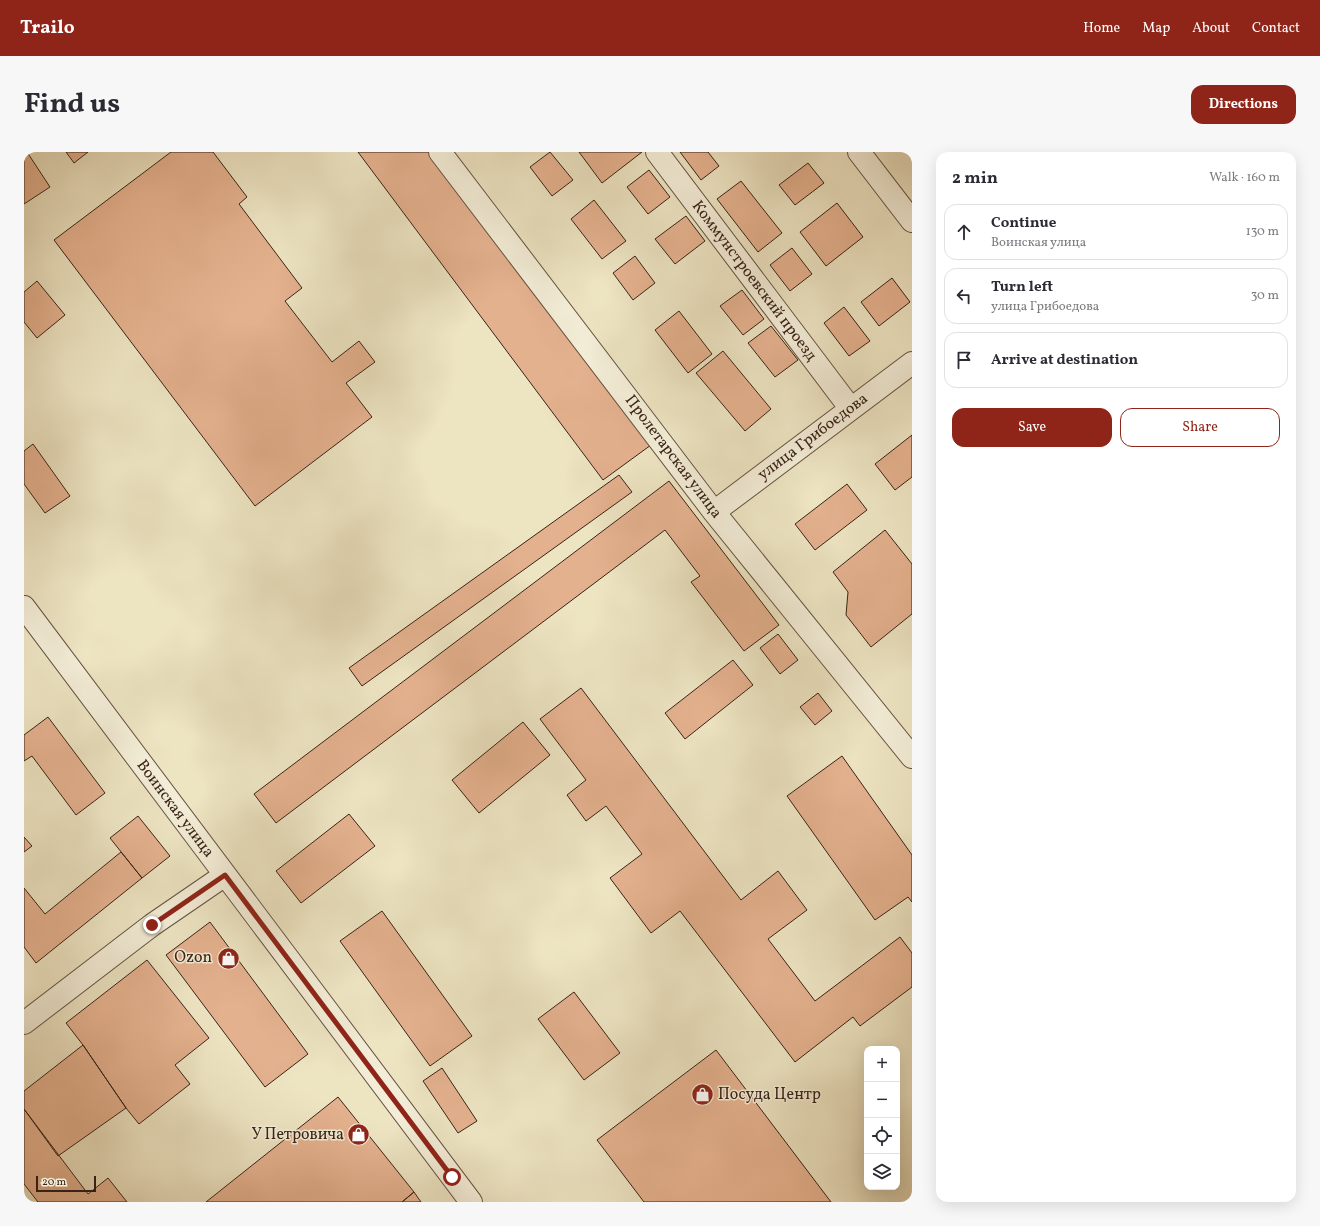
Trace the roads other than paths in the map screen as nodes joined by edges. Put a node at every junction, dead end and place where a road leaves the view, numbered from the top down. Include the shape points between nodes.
1 (440, 152) edge
2 (657, 152) edge
3 (859, 152) edge
4 (912, 221) edge
5 (912, 363) edge
6 (851, 409) junction
7 (714, 512) junction
8 (24, 607) edge
9 (912, 757) edge
10 (225, 875) junction
11 (24, 1023) edge
12 (471, 1202) edge

1 - 7 street, Пролетарская улица
2 - 6 street, Коммунстроевский проезд
3 - 4 street
5 - 6 street, улица Грибоедова
6 - 7 street, улица Грибоедова
7 - 9 street, Пролетарская улица
8 - 10 street, Воинская улица
10 - 11 street via 152,925
10 - 12 street, Воинская улица

